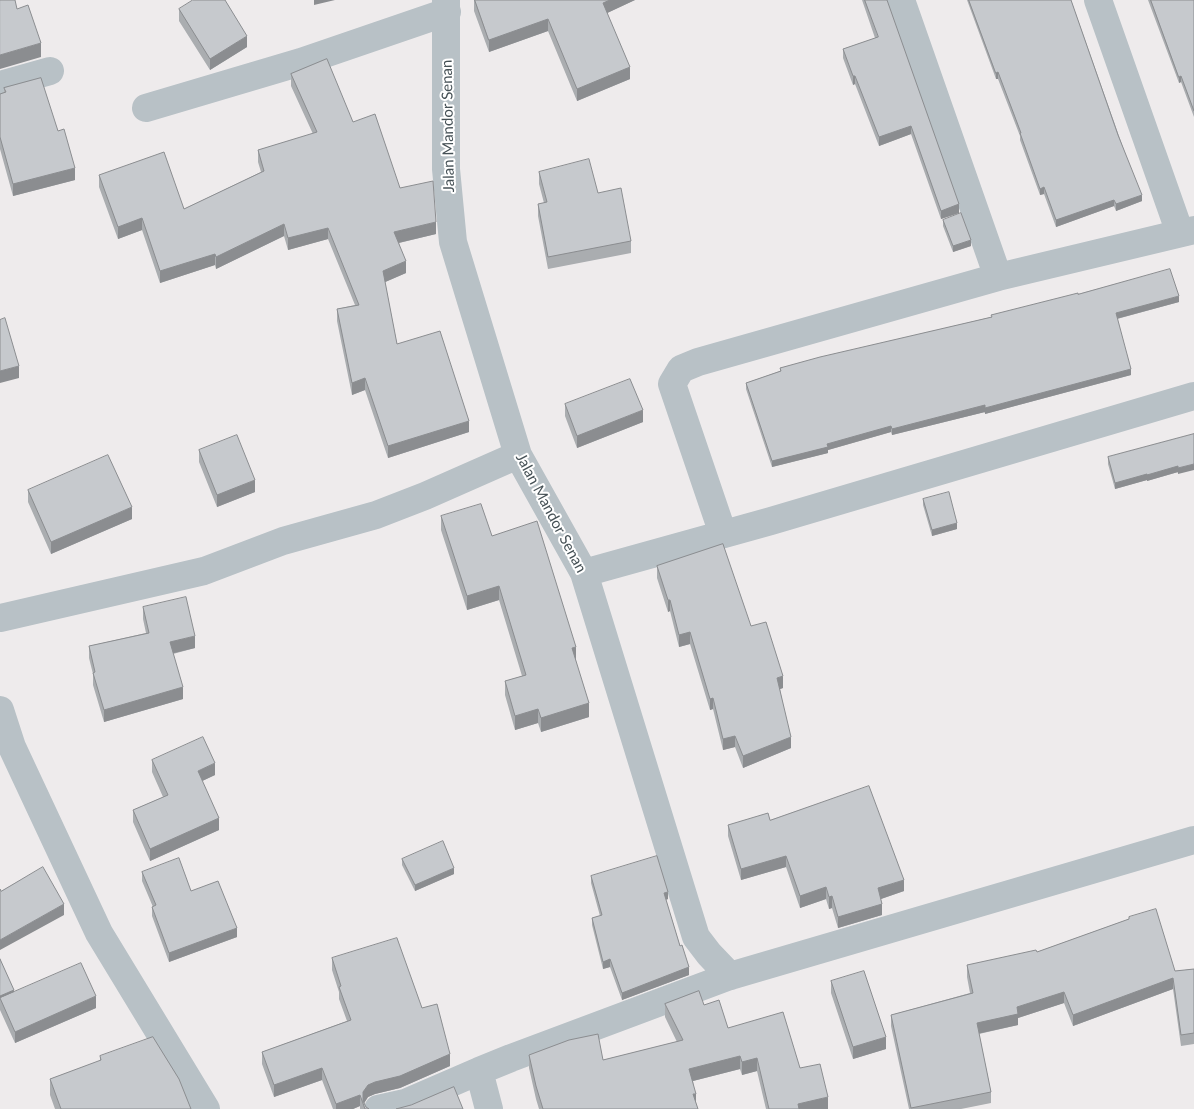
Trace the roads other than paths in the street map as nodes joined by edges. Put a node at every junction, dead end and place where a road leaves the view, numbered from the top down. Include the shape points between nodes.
1 (901, 0) edge
2 (1098, 0) edge
3 (446, 6) edge
4 (50, 71) dead end
5 (0, 86) edge
6 (146, 108) dead end
7 (1187, 231) edge
8 (998, 277) junction
9 (1194, 396) edge
10 (518, 455) junction
11 (723, 534) junction
12 (584, 573) junction
13 (0, 618) edge
14 (0, 710) edge
15 (1194, 840) edge
16 (730, 976) junction
17 (479, 1070) junction
18 (206, 1109) edge
19 (378, 1109) edge
20 (489, 1109) edge

1 - 8 street
2 - 7 street
3 - 6 street via 301,62
3 - 10 street, Jalan Mandor Senan via 446,169 453,242
4 - 5 street
7 - 8 street
8 - 11 street via 681,369 672,384
9 - 11 street
10 - 12 street, Jalan Mandor Senan
10 - 13 street via 376,515 283,541 204,571
11 - 12 street
12 - 16 street, Jalan Mandor Senan via 696,936
14 - 18 street via 12,747 100,933
15 - 16 street
16 - 17 street
17 - 19 street via 405,1103
17 - 20 street

